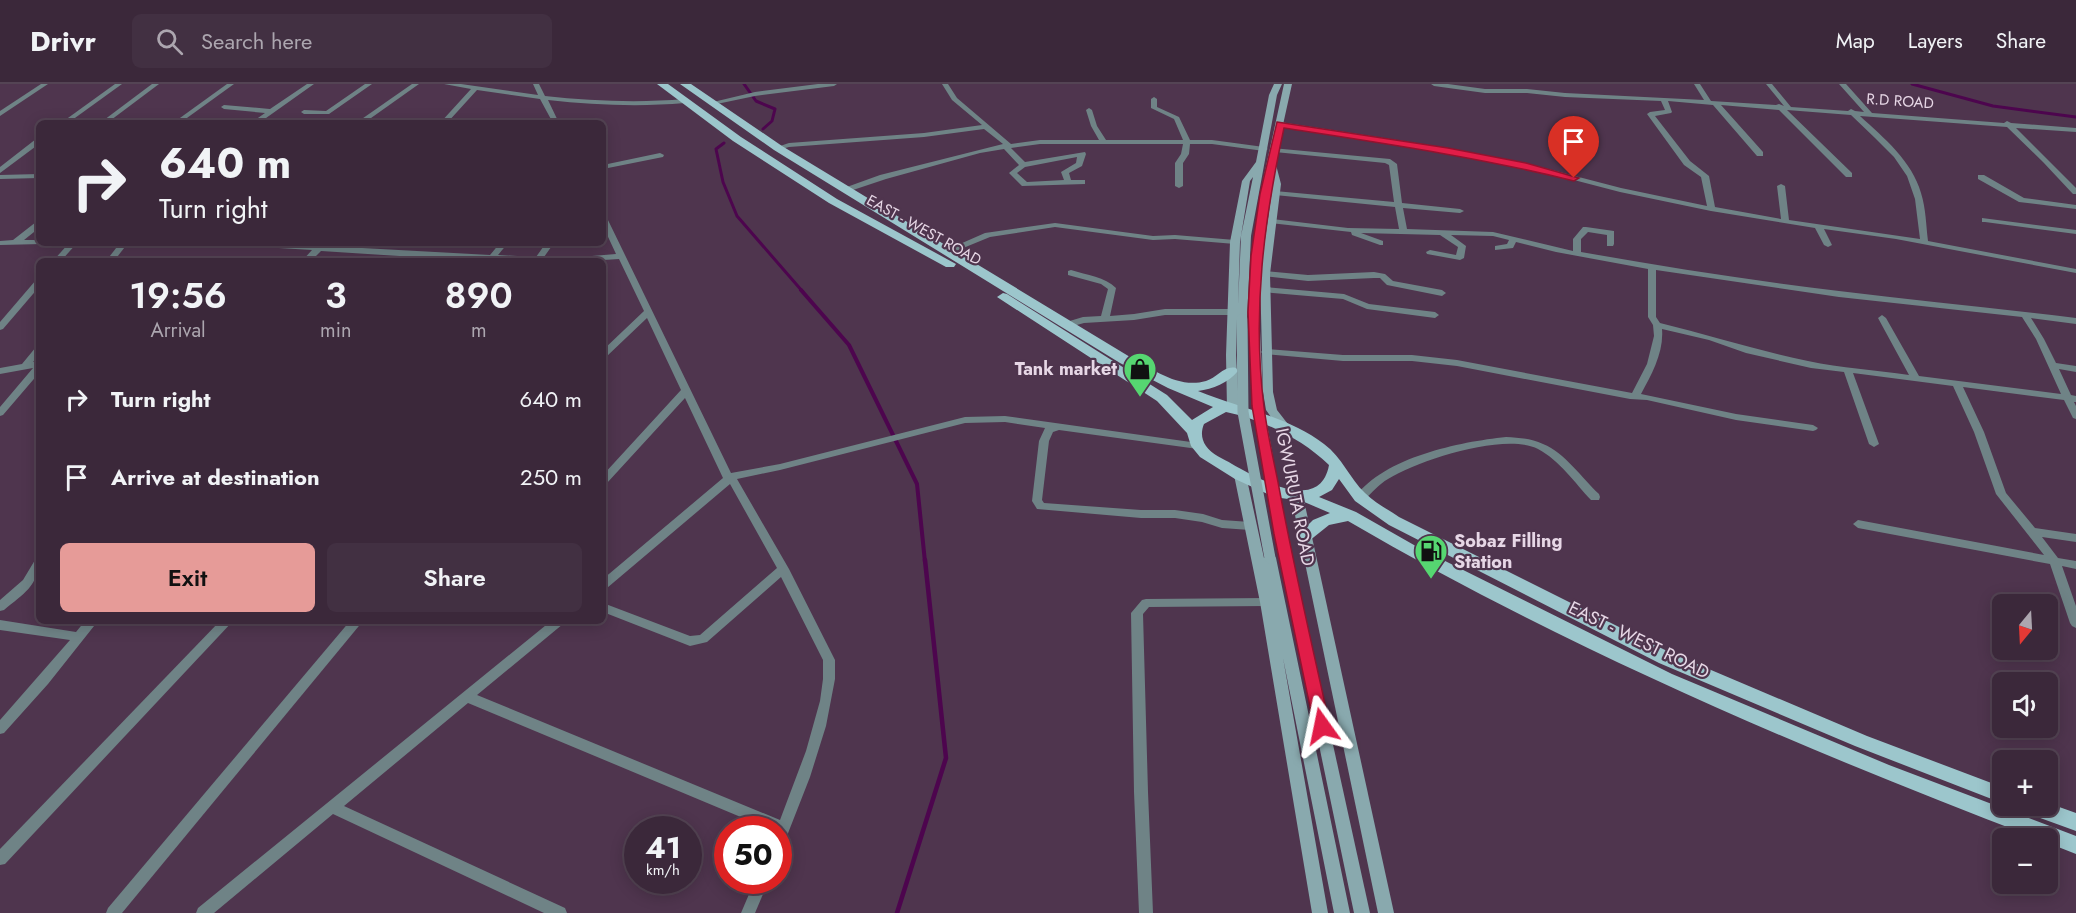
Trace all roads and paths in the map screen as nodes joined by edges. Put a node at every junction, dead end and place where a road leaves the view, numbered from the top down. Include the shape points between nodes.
1 (45, 84) edge
2 (119, 84) edge
3 (156, 84) edge
4 (231, 84) edge
5 (311, 84) edge
6 (369, 84) edge
7 (416, 84) edge
8 (447, 84) edge
9 (536, 84) edge
10 (662, 84) edge
11 (685, 84) edge
12 (834, 84) edge
13 (945, 84) edge
14 (1278, 84) edge
15 (1288, 84) edge
16 (1434, 84) edge
17 (1490, 84) edge
18 (1566, 84) edge
19 (1697, 84) edge
20 (1769, 84) edge
21 (1842, 84) edge
22 (1444, 85) edge
23 (477, 88) junction
24 (1485, 92) junction
25 (1565, 95) junction
26 (545, 99) junction
27 (1154, 99) dead end
28 (1664, 99) junction
29 (685, 101) junction
30 (712, 103) junction
31 (1712, 103) junction
32 (1779, 106) junction
33 (224, 107) dead end
34 (1788, 107) junction
35 (1089, 110) dead end
36 (271, 111) junction
37 (1851, 111) junction
38 (304, 112) dead end
39 (1869, 113) junction
40 (0, 114) edge
41 (68, 120) edge
42 (107, 120) edge
43 (181, 120) edge
44 (258, 120) edge
45 (363, 120) edge
46 (446, 120) edge
47 (555, 120) edge
48 (2007, 123) junction
49 (1280, 124) junction
50 (988, 127) junction
51 (2076, 130) edge
52 (1102, 140) junction
53 (1186, 141) junction
54 (36, 143) edge
55 (1007, 146) junction
56 (777, 148) junction
57 (1264, 149) junction
58 (1275, 150) junction
59 (1760, 154) dead end
60 (660, 155) dead end
61 (1260, 162) junction
62 (1272, 162) junction
63 (606, 165) edge
64 (1023, 165) junction
65 (0, 171) edge
66 (1849, 175) dead end
67 (36, 176) edge
68 (0, 177) edge
69 (1981, 177) dead end
70 (1082, 182) dead end
71 (1068, 183) junction
72 (1179, 186) dead end
73 (1781, 186) dead end
74 (847, 190) junction
75 (2076, 192) edge
76 (1275, 193) junction
77 (1399, 207) junction
78 (2076, 207) edge
79 (1711, 208) junction
80 (1460, 211) dead end
81 (1985, 220) dead end
82 (1272, 221) junction
83 (1785, 221) junction
84 (606, 224) edge
85 (36, 226) edge
86 (1818, 226) junction
87 (1348, 230) junction
88 (1403, 231) junction
89 (1441, 232) junction
90 (2076, 232) edge
91 (1513, 240) junction
92 (36, 242) edge
93 (1235, 242) junction
94 (1924, 242) junction
95 (15, 243) junction
96 (1380, 243) dead end
97 (1, 244) edge
98 (1610, 244) dead end
99 (1828, 245) dead end
100 (70, 246) edge
101 (122, 246) edge
102 (302, 246) edge
103 (502, 246) edge
104 (1498, 248) dead end
105 (318, 249) junction
106 (948, 250) junction
107 (376, 252) junction
108 (1430, 252) dead end
109 (1577, 254) junction
110 (622, 256) junction
111 (394, 257) edge
112 (493, 257) junction
113 (60, 258) edge
114 (112, 258) edge
115 (309, 258) edge
116 (371, 258) edge
117 (455, 258) edge
118 (480, 258) edge
119 (516, 258) edge
120 (595, 258) edge
121 (1652, 267) junction
122 (2076, 271) edge
123 (1071, 273) dead end
124 (1265, 274) junction
125 (36, 285) edge
126 (1265, 290) junction
127 (1006, 293) junction
128 (1442, 293) dead end
129 (1232, 312) junction
130 (647, 313) junction
131 (1435, 315) dead end
132 (2025, 315) junction
133 (1882, 318) dead end
134 (1105, 319) junction
135 (1248, 320) junction
136 (2076, 321) edge
137 (1066, 325) junction
138 (1657, 325) junction
139 (0, 327) edge
140 (606, 352) edge
141 (1266, 352) junction
142 (36, 353) edge
143 (2053, 364) junction
144 (36, 365) edge
145 (25, 366) junction
146 (36, 369) edge
147 (2076, 369) edge
148 (0, 371) edge
149 (1231, 371) junction
150 (1848, 371) junction
151 (1916, 379) junction
152 (1957, 384) junction
153 (1173, 385) junction
154 (687, 390) junction
155 (1636, 395) junction
156 (2071, 398) edge
157 (1228, 408) junction
158 (0, 413) edge
159 (2076, 416) edge
160 (1055, 428) junction
161 (1285, 428) junction
162 (1814, 428) dead end
163 (1196, 439) junction
164 (1874, 444) dead end
165 (1336, 464) junction
166 (1240, 476) junction
167 (731, 477) junction
168 (606, 478) edge
169 (1300, 496) junction
170 (1360, 497) junction
171 (1595, 497) dead end
172 (1351, 516) junction
173 (1858, 524) dead end
174 (1250, 526) junction
175 (2032, 532) junction
176 (1304, 537) junction
177 (2076, 538) edge
178 (2054, 560) junction
179 (2076, 565) edge
180 (36, 568) edge
181 (783, 569) junction
182 (606, 582) edge
183 (1267, 602) junction
184 (0, 607) edge
185 (606, 608) edge
186 (2076, 623) edge
187 (90, 624) edge
188 (224, 624) edge
189 (354, 624) edge
190 (555, 624) edge
191 (0, 625) edge
192 (79, 637) junction
193 (1625, 649) junction
194 (468, 697) junction
195 (0, 729) edge
196 (1992, 791) edge
197 (332, 807) junction
198 (738, 816) edge
199 (788, 816) edge
200 (2058, 816) edge
201 (2076, 822) edge
202 (2076, 845) edge
203 (0, 859) edge
204 (756, 894) edge
205 (113, 913) edge
206 (203, 913) edge
207 (560, 913) edge
208 (748, 913) edge
209 (1146, 913) edge
210 (1320, 913) edge
211 (1342, 913) edge
212 (1362, 913) edge
213 (1386, 913) edge

1 - 40 street
2 - 41 street
3 - 42 street
4 - 43 street
5 - 36 street
6 - 38 street via 327,113
7 - 45 street
8 - 23 street
9 - 26 street
10 - 29 main road, EAST - WEST ROAD
11 - 30 main road, EAST - WEST ROAD
12 - 30 street
13 - 50 street via 954,99
14 - 57 main road, IGWURUTA ROAD
15 - 49 main road, IGWURUTA ROAD
16 - 22 street, R.D ROAD
17 - 24 street
18 - 25 street
19 - 31 street
20 - 34 street
21 - 39 street
22 - 24 street, R.D ROAD
23 - 26 street
23 - 46 street
24 - 25 street, R.D ROAD
25 - 28 street, R.D ROAD
26 - 29 street via 623,105
26 - 47 street
27 - 53 street via 1154,108 1177,118
28 - 31 street, R.D ROAD
28 - 79 street via 1669,112 1651,113 1652,119 1687,163 1705,176
29 - 127 main road, EAST - WEST ROAD via 833,201
30 - 56 main road, EAST - WEST ROAD
31 - 32 street, R.D ROAD
31 - 59 street
32 - 34 street, R.D ROAD
32 - 66 street
33 - 36 street
34 - 37 street, R.D ROAD
35 - 52 street
36 - 44 street
37 - 39 street, R.D ROAD
37 - 94 street via 1888,148 1913,181
39 - 48 street, R.D ROAD
48 - 51 street, R.D ROAD
48 - 75 street
49 - 58 main road, IGWURUTA ROAD
49 - 79 street via 1526,165 1620,190
50 - 55 street
50 - 56 street
52 - 53 street
52 - 55 street
53 - 57 street
53 - 72 street via 1179,163
54 - 65 street
55 - 64 street
55 - 74 street via 929,164
56 - 74 main road, EAST - WEST ROAD
57 - 61 main road, IGWURUTA ROAD
58 - 62 main road, IGWURUTA ROAD
58 - 77 street via 1387,161 1393,164
60 - 63 street
61 - 93 main road via 1246,181
61 - 135 main road, IGWURUTA ROAD via 1246,236
62 - 76 main road
62 - 135 main road, IGWURUTA ROAD via 1264,194
64 - 71 street via 1013,173 1025,184
64 - 71 street via 1082,154 1078,165 1066,170
67 - 68 street
69 - 78 street via 2022,200
70 - 71 street
73 - 83 street
74 - 106 main road, EAST - WEST ROAD
76 - 77 street
76 - 82 main road
77 - 80 street
77 - 88 street
79 - 83 street
81 - 90 street
82 - 87 street
82 - 124 main road
83 - 86 street
84 - 110 street
85 - 95 street
86 - 94 street
86 - 99 street
87 - 88 street
87 - 96 street
88 - 89 street
89 - 91 street via 1493,234
89 - 108 street via 1462,246 1460,258
91 - 104 street via 1510,246
91 - 109 street
92 - 95 street
93 - 106 street via 1153,238 1055,225 988,235
93 - 129 main road
94 - 122 street
95 - 97 street
98 - 109 street via 1609,232 1586,229 1577,239
100 - 113 street
101 - 114 street
102 - 105 street
103 - 112 street
105 - 107 street
105 - 115 street
106 - 127 main road, EAST - WEST ROAD
107 - 111 street
107 - 116 street
109 - 121 street
110 - 120 street
110 - 130 street
111 - 117 street via 403,254
112 - 118 street
112 - 119 street
121 - 132 street
121 - 138 street via 1652,317
123 - 134 street via 1112,288
124 - 126 main road
124 - 128 street via 1308,278 1374,275 1390,283
125 - 139 street
126 - 131 street via 1344,297 1367,306
126 - 141 main road
127 - 137 main road, EAST - WEST ROAD
127 - 163 main road, EAST - WEST ROAD via 1162,398
129 - 134 street via 1165,312
129 - 149 main road
130 - 140 street
130 - 154 street
132 - 136 street
132 - 143 street
133 - 151 street
134 - 137 street
135 - 211 main road, IGWURUTA ROAD, bridge via 1243,412
135 - 212 main road, IGWURUTA ROAD, bridge via 1258,406 1286,558
137 - 153 main road, EAST - WEST ROAD
138 - 150 street via 1794,362
138 - 155 street via 1652,364
141 - 155 street via 1446,361
141 - 161 main road via 1272,410
142 - 145 street
143 - 147 street
143 - 156 street
144 - 145 street
145 - 148 street
146 - 158 street
149 - 153 main road via 1209,386
149 - 157 main road
150 - 151 street
150 - 164 street
151 - 152 street
152 - 156 street
152 - 175 street via 2001,494
153 - 157 main road, EAST - WEST ROAD
154 - 167 street
154 - 168 street
155 - 162 street via 1736,417
156 - 159 street
157 - 161 main road, EAST - WEST ROAD
157 - 163 main road via 1198,421
160 - 163 street
160 - 167 street via 1005,419 965,420
160 - 174 street via 1049,429 1044,441 1037,501 1041,506 1175,514
161 - 165 main road, EAST - WEST ROAD via 1318,447
163 - 166 main road, EAST - WEST ROAD via 1205,454
165 - 169 main road via 1329,486
165 - 170 main road, EAST - WEST ROAD
166 - 169 main road, EAST - WEST ROAD via 1280,493
166 - 174 main road
167 - 181 street
167 - 182 street
169 - 172 main road, EAST - WEST ROAD
169 - 176 main road
170 - 171 street via 1385,477 1428,457 1452,449 1521,441 1540,446
170 - 193 main road, EAST - WEST ROAD via 1401,525
172 - 176 main road via 1322,520
172 - 193 main road, EAST - WEST ROAD via 1415,553
173 - 178 street
174 - 183 main road
175 - 177 street
175 - 178 street
176 - 213 main road
178 - 179 street
178 - 186 street
180 - 184 street via 27,584
181 - 185 street via 696,642
181 - 199 street via 827,652 830,667 814,743
183 - 209 street via 1146,603 1137,613
183 - 210 main road
187 - 192 street
188 - 203 street
189 - 205 street
190 - 194 street
191 - 192 street
192 - 195 street
193 - 196 main road, EAST - WEST ROAD
193 - 202 main road, EAST - WEST ROAD via 1666,679 1767,723
194 - 197 street
194 - 198 street
197 - 206 street
197 - 207 street
200 - 201 main road
204 - 208 street

